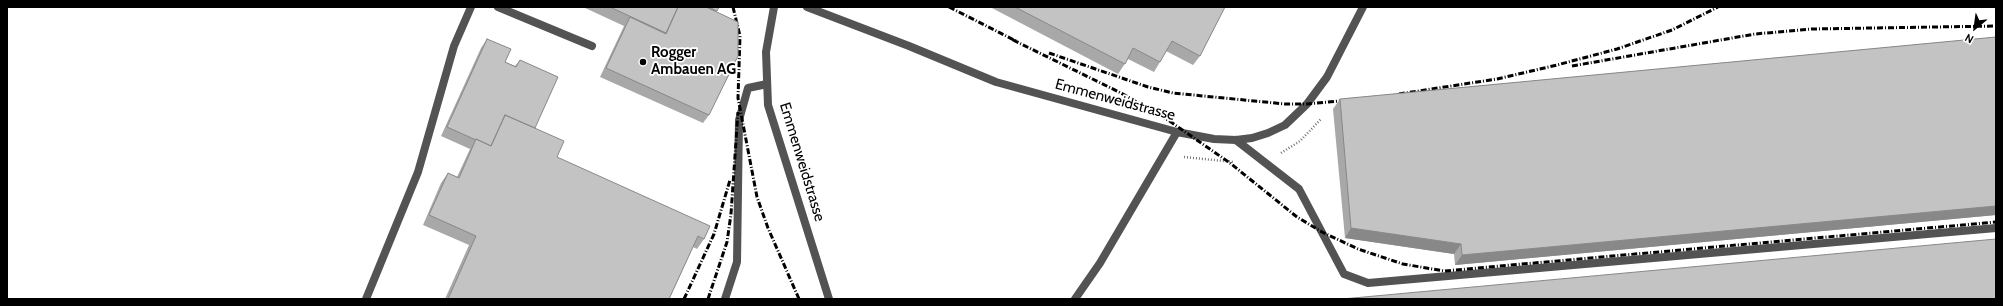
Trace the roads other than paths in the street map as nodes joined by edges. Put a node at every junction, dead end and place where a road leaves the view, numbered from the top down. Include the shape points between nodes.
1 (471, 7) edge
2 (498, 7) edge
3 (774, 7) edge
4 (807, 7) edge
5 (1363, 7) edge
6 (592, 46) dead end
7 (767, 84) junction
8 (1177, 132) junction
9 (1236, 140) junction
10 (1996, 228) edge
11 (366, 299) edge
12 (725, 299) edge
13 (829, 299) edge
14 (1075, 299) edge

1 - 11 street via 454,46 418,172
2 - 6 street
3 - 7 street, Emmenweidstrasse via 766,52
4 - 8 street, Emmenweidstrasse via 996,82
5 - 9 street, Emmenweidstrasse via 1327,77 1300,112 1284,125 1268,133
7 - 12 street via 748,88 739,120 737,262
7 - 13 street, Emmenweidstrasse via 768,105
8 - 9 street, Emmenweidstrasse
8 - 14 street via 1100,263
9 - 10 street via 1299,189 1344,274 1368,283

